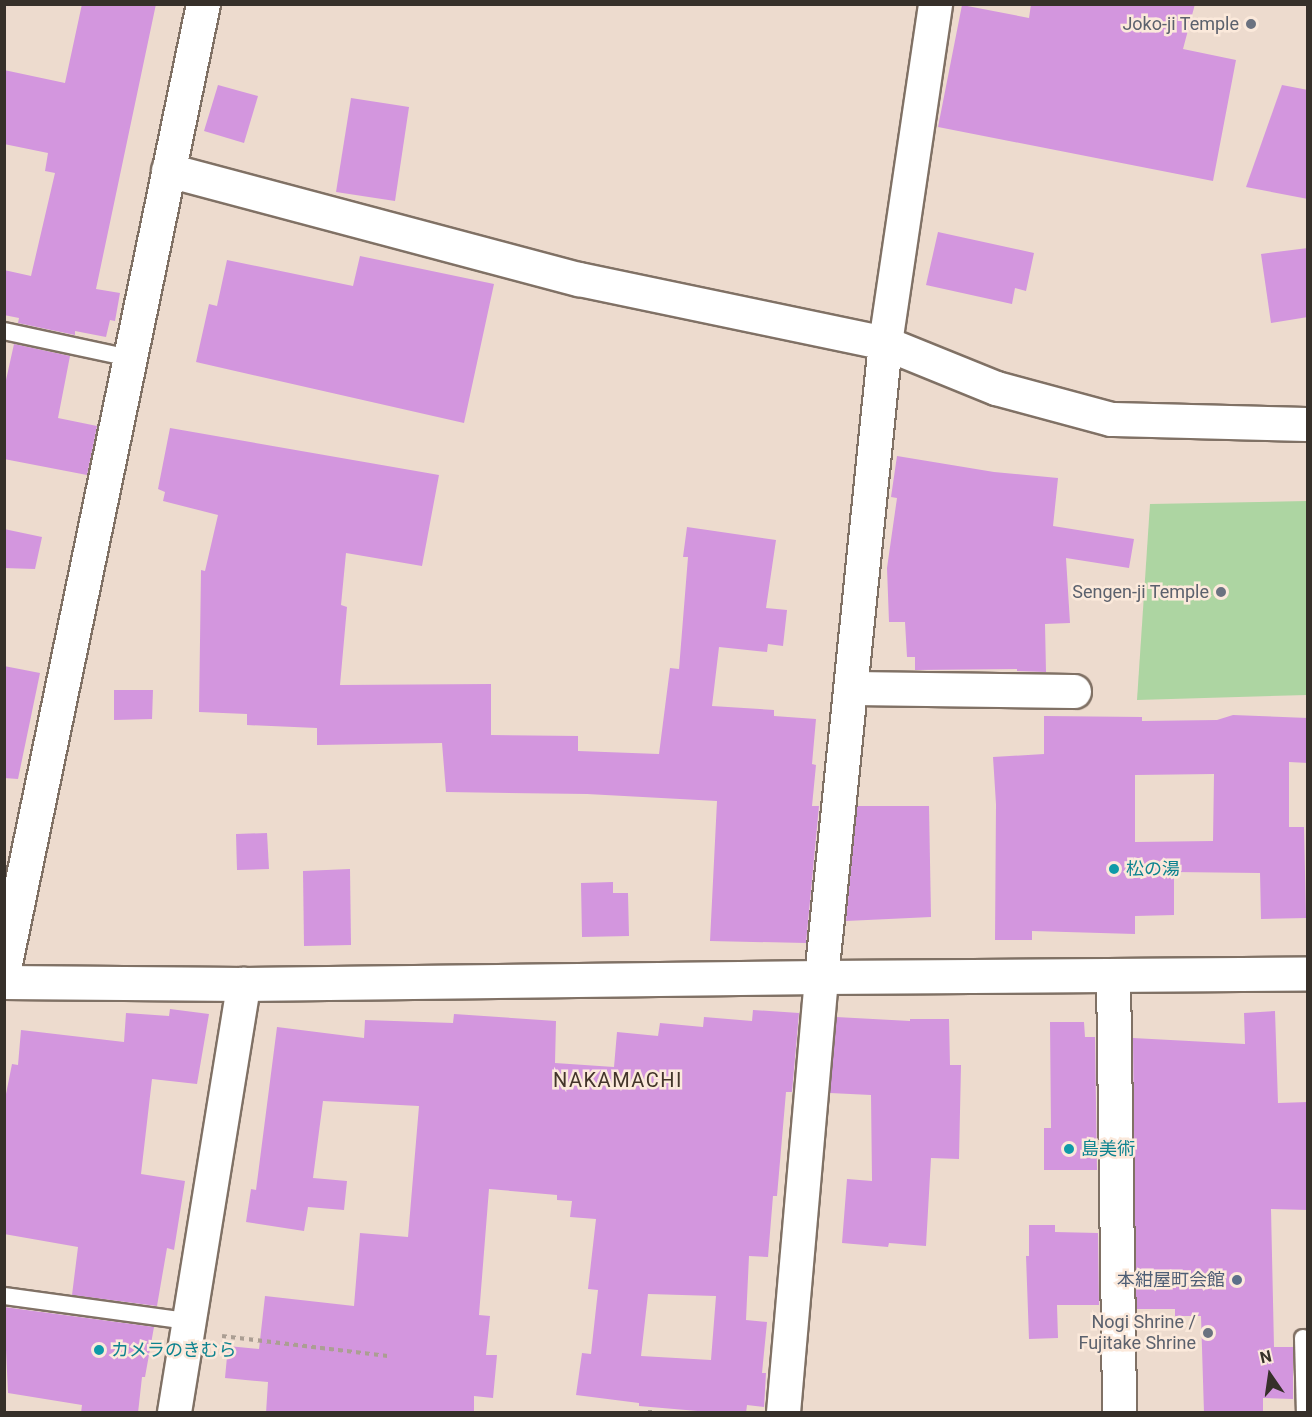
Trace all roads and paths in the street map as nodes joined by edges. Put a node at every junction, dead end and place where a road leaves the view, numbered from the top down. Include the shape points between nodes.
1 (203, 4) edge
2 (934, 4) edge
3 (168, 170) junction
4 (4, 331) edge
5 (885, 343) junction
6 (130, 358) junction
7 (1308, 424) edge
8 (852, 688) junction
9 (1074, 691) dead end
10 (4, 968) edge
11 (1308, 974) edge
12 (1113, 975) junction
13 (821, 976) junction
14 (4, 982) edge
15 (243, 984) junction
16 (4, 1296) edge
17 (187, 1327) junction
18 (1304, 1338) dead end
19 (388, 1356) dead end
20 (1306, 1393) edge
21 (648, 1412) edge
22 (174, 1413) edge
23 (654, 1413) edge
24 (783, 1413) edge
25 (1119, 1413) edge
26 (1305, 1413) edge

1 - 3 street
2 - 5 street
3 - 5 street via 579,279
3 - 6 street
4 - 6 lane
5 - 7 street via 996,388 1111,419
5 - 8 street
6 - 10 street
8 - 9 street
8 - 13 street
11 - 12 street
12 - 13 street
12 - 25 street
13 - 15 street
13 - 24 street
14 - 15 street
15 - 17 street
16 - 17 lane
17 - 19 path
17 - 22 street
18 - 20 lane
20 - 26 lane
21 - 23 path

